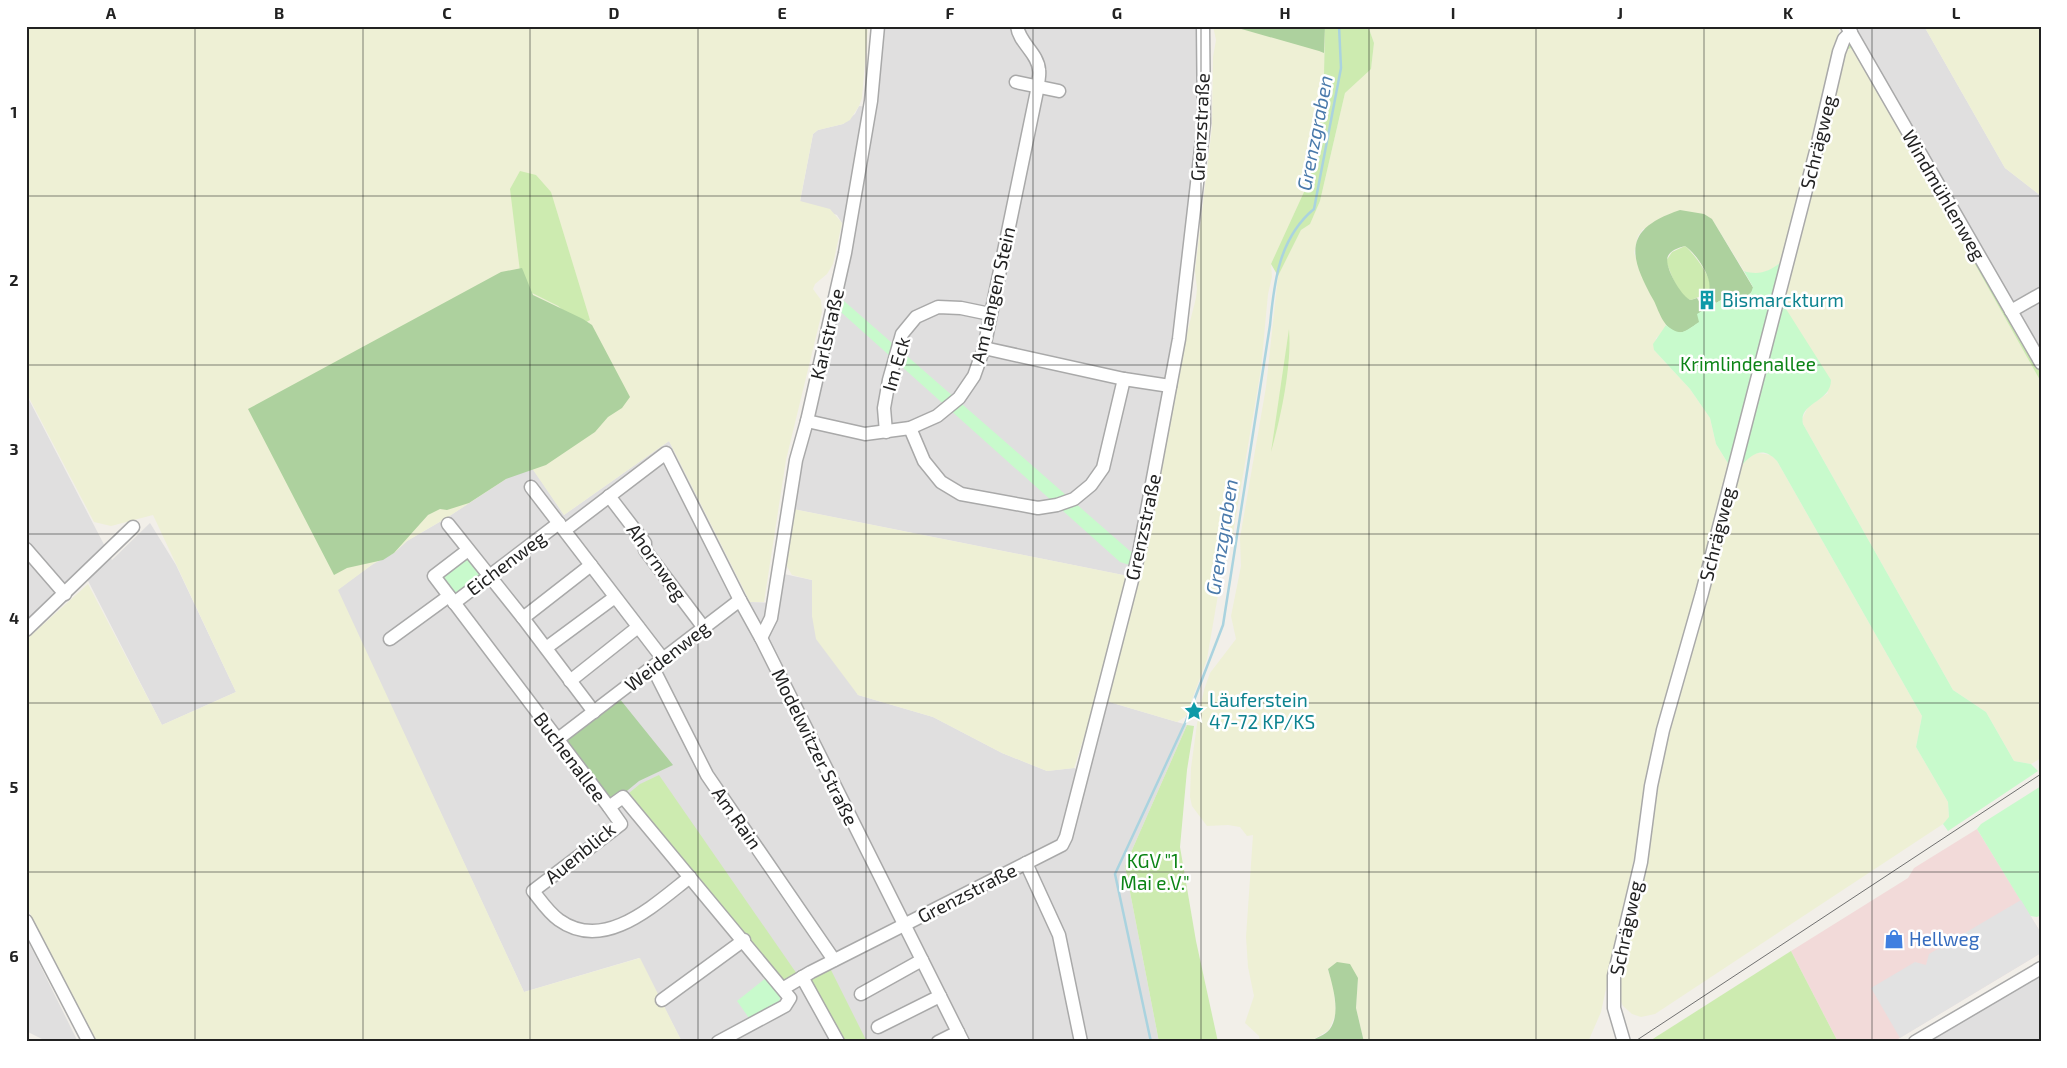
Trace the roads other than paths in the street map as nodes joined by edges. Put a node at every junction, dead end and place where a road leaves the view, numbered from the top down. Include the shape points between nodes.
1 (878, 26) edge
2 (1017, 26) edge
3 (1203, 26) edge
4 (1849, 29) edge
5 (1016, 82) dead end
6 (1038, 86) junction
7 (1059, 91) dead end
8 (2041, 294) edge
9 (2011, 311) junction
10 (990, 314) junction
11 (984, 348) junction
12 (2041, 363) edge
13 (1124, 379) junction
14 (1170, 386) junction
15 (807, 421) junction
16 (910, 428) junction
17 (886, 432) junction
18 (666, 453) joint
19 (531, 487) dead end
20 (609, 496) junction
21 (448, 524) dead end
22 (562, 526) junction
23 (133, 527) dead end
24 (26, 549) edge
25 (468, 550) junction
26 (591, 566) junction
27 (489, 576) junction
28 (65, 594) junction
29 (615, 597) junction
30 (451, 599) junction
31 (740, 600) junction
32 (523, 618) junction
33 (638, 627) junction
34 (704, 628) junction
35 (26, 630) edge
36 (761, 638) junction
37 (390, 639) dead end
38 (546, 648) junction
39 (663, 659) junction
40 (653, 668) junction
41 (570, 681) junction
42 (594, 712) junction
43 (558, 739) junction
44 (609, 807) junction
45 (1026, 863) junction
46 (690, 877) junction
47 (904, 925) junction
48 (28, 927) edge
49 (744, 940) junction
50 (834, 960) junction
51 (922, 960) junction
52 (2041, 968) edge
53 (802, 977) junction
54 (784, 988) junction
55 (861, 994) dead end
56 (940, 996) junction
57 (662, 1000) dead end
58 (878, 1027) dead end
59 (960, 1037) edge
60 (720, 1041) edge
61 (88, 1042) edge
62 (838, 1042) edge
63 (938, 1042) edge
64 (1081, 1042) edge
65 (1624, 1042) edge
66 (1915, 1042) edge

1 - 15 street, Karlstraße via 871,101 845,253
2 - 6 street, Am langen Stein via 1018,35 1040,68
3 - 14 street, Grenzstraße via 1204,123 1185,290
4 - 9 street, Windmühlenweg
4 - 65 street, Schrägweg via 1839,52 1702,593 1661,740 1640,862 1614,976 1614,1008
5 - 6 street
6 - 7 street
6 - 10 street, Am langen Stein
8 - 9 street
9 - 12 street, Windmühlenweg
10 - 11 street, Am langen Stein
10 - 17 street, Im Eck via 938,307 916,317 902,334 889,380 884,408
11 - 13 street
11 - 16 street, Am langen Stein via 974,376 960,398 937,416
13 - 14 street
13 - 16 street via 1103,468 1091,485 1074,499 1058,505 1038,508 961,494 941,482 924,461
14 - 45 street, Grenzstraße via 1139,553 1066,837 1062,845
15 - 17 street, Am langen Stein via 865,434
15 - 36 street, Karlstraße via 796,460 771,618
16 - 17 street, Am langen Stein
18 - 20 street, Eichenweg
18 - 31 street, Modelwitzer Straße
19 - 22 street
20 - 22 street, Eichenweg
20 - 34 street, Ahornweg
21 - 25 street
22 - 26 street
22 - 27 street, Eichenweg
23 - 28 street
24 - 28 street
25 - 27 street
25 - 30 street, Buchenallee via 434,576
26 - 29 street
26 - 32 street
27 - 30 street, Eichenweg
27 - 32 street
28 - 35 street
29 - 33 street
29 - 38 street
30 - 37 street, Eichenweg
30 - 43 street, Buchenallee
31 - 34 street, Weidenweg
31 - 36 street, Modelwitzer Straße
32 - 38 street
33 - 39 street
33 - 41 street
34 - 39 street, Weidenweg
36 - 47 street, Modelwitzer Straße
38 - 41 street
39 - 40 street, Weidenweg
40 - 42 street, Weidenweg
40 - 50 street, Am Rain via 707,775
41 - 42 street
42 - 43 street, Weidenweg
43 - 44 street, Buchenallee
44 - 46 street, Buchenallee via 623,797
44 - 46 street, Auenblick via 621,824 533,891 559,920 583,930 603,930 630,921
45 - 47 street, Grenzstraße
45 - 64 street via 1059,935
46 - 49 street, Buchenallee
47 - 50 street, Grenzstraße
47 - 51 street, Modelwitzer Straße
48 - 61 street
49 - 54 street, Buchenallee
49 - 57 street
50 - 53 street, Grenzstraße
51 - 55 street
51 - 56 street, Modelwitzer Straße
52 - 66 street
53 - 54 street, Grenzstraße
53 - 62 street
54 - 60 street via 790,998 785,1006
56 - 58 street
56 - 59 street, Modelwitzer Straße
59 - 63 street

